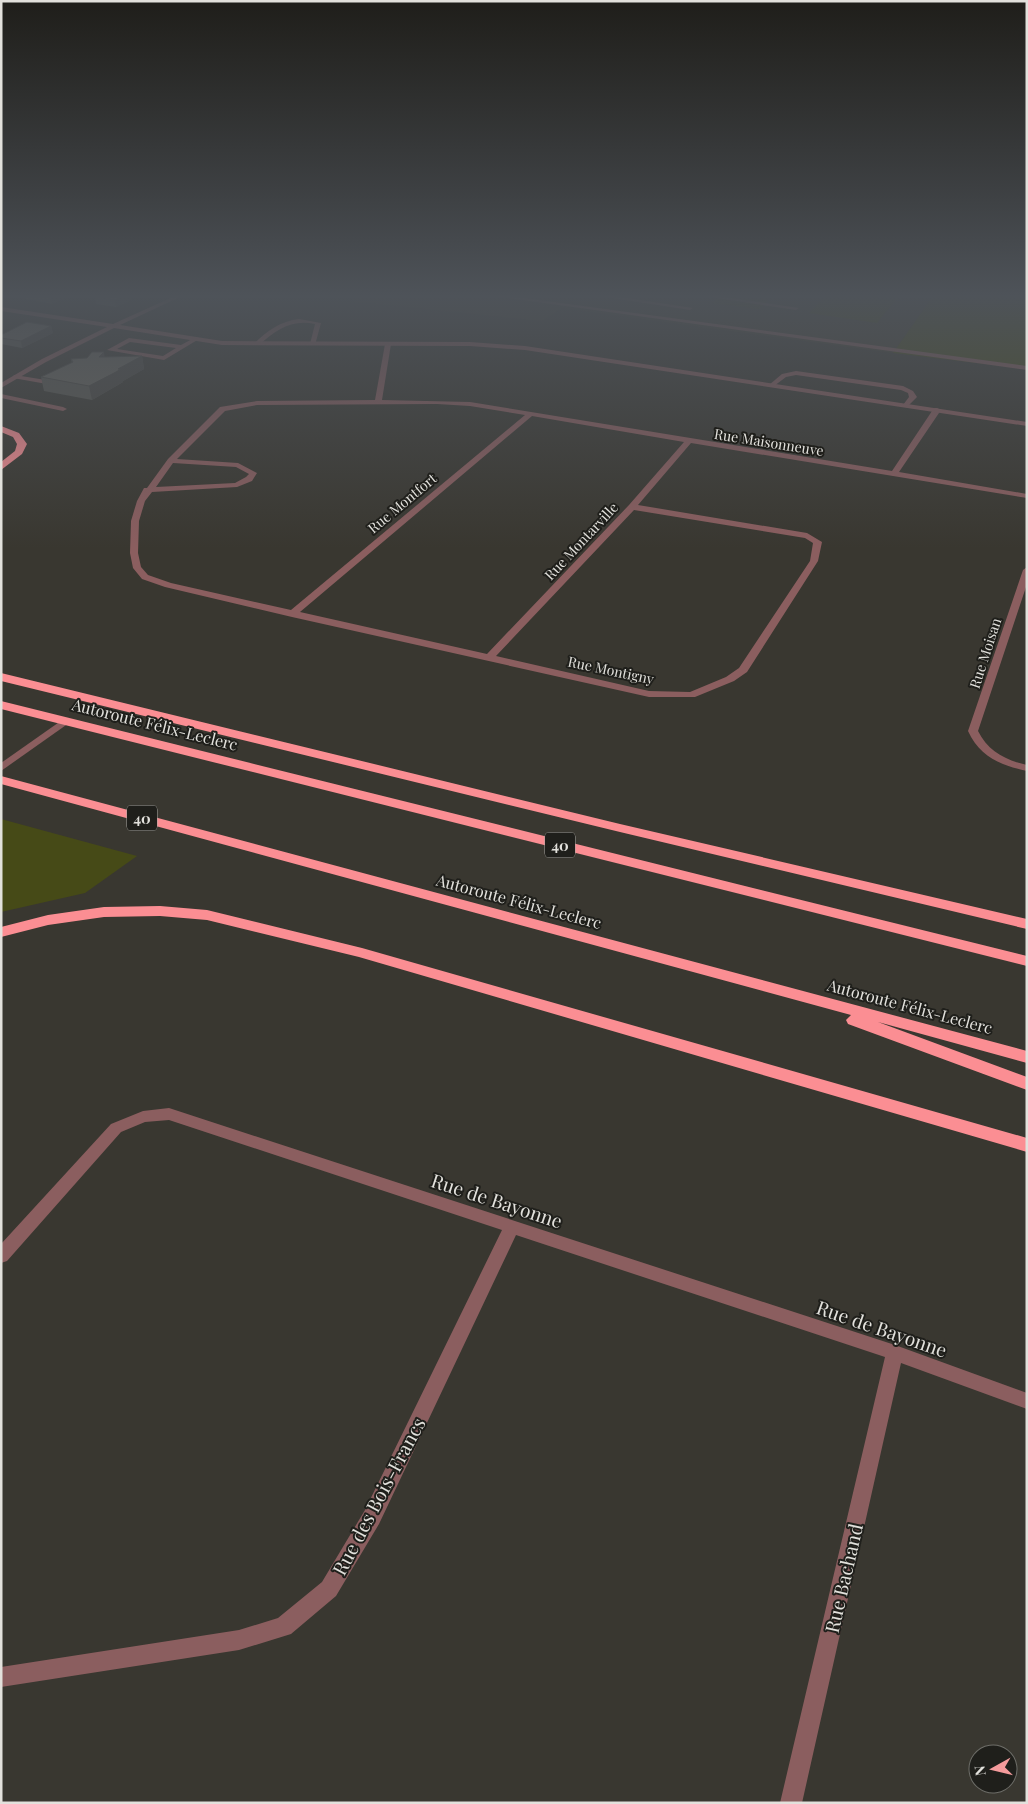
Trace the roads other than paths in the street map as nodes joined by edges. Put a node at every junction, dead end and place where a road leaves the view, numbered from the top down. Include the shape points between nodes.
1 (34, 380) edge
2 (382, 380) edge
3 (739, 380) edge
4 (778, 380) edge
5 (850, 380) edge
6 (58, 384) edge
7 (772, 385) junction
8 (1, 396) edge
9 (378, 402) junction
10 (907, 405) junction
11 (63, 409) dead end
12 (937, 410) junction
13 (531, 414) junction
14 (1027, 424) edge
15 (1, 429) edge
16 (689, 441) junction
17 (171, 461) junction
18 (1, 466) edge
19 (893, 475) junction
20 (147, 490) junction
21 (1027, 496) edge
22 (632, 507) junction
23 (1026, 575) edge
24 (168, 585) joint
25 (292, 614) junction
26 (489, 658) junction
27 (1, 677) edge
28 (1, 705) edge
29 (65, 721) junction
30 (1, 768) edge
31 (1027, 768) edge
32 (1, 780) edge
33 (1027, 924) edge
34 (1, 932) edge
35 (1027, 960) edge
36 (768, 988) junction
37 (1027, 1057) edge
38 (1027, 1084) edge
39 (1027, 1145) edge
40 (512, 1226) junction
41 (1, 1256) edge
42 (895, 1353) junction
43 (1027, 1401) edge
44 (1, 1677) edge
45 (791, 1803) edge

1 - 6 street
2 - 9 street
3 - 7 street
4 - 7 street
5 - 10 street via 903,388 912,392 913,397
7 - 10 street
8 - 11 street
9 - 13 street, Rue Maisonneuve via 454,403
9 - 17 street, Rue Maisonneuve via 257,403 223,409
10 - 12 street
12 - 14 street
12 - 19 street
13 - 16 street, Rue Maisonneuve
13 - 25 street, Rue Montfort
15 - 18 highway via 16,435 22,444 19,452
16 - 19 street, Rue Maisonneuve
16 - 22 street, Rue Montarville
17 - 20 street, Rue Maisonneuve
17 - 20 street via 238,465 253,473 237,485
19 - 21 street, Rue Maisonneuve
20 - 24 street, Rue Maisonneuve via 135,521 137,568 145,577
22 - 26 street, Rue Montarville
22 - 26 street, Rue Montigny via 807,536 818,542 814,561 743,670 691,695 649,694
23 - 31 street, Rue Moisan via 973,731 978,743 991,755
24 - 25 street, Rue Montigny
25 - 26 street, Rue Montigny
27 - 33 highway
28 - 29 highway, Autoroute Félix-Leclerc / 40
29 - 30 street
29 - 35 highway, Autoroute Félix-Leclerc / 40
32 - 36 highway, Autoroute Félix-Leclerc / 40
34 - 39 highway via 78,914 135,910 184,912 227,919 362,953
36 - 37 highway, Autoroute Félix-Leclerc / 40
36 - 38 highway
40 - 41 street, Rue de Bayonne via 169,1114 143,1117 116,1128
40 - 42 street, Rue de Bayonne
40 - 44 street, Rue des Bois-Francs via 372,1517 329,1589 284,1627 239,1640
42 - 43 street, Rue de Bayonne
42 - 45 street, Rue Bachand

